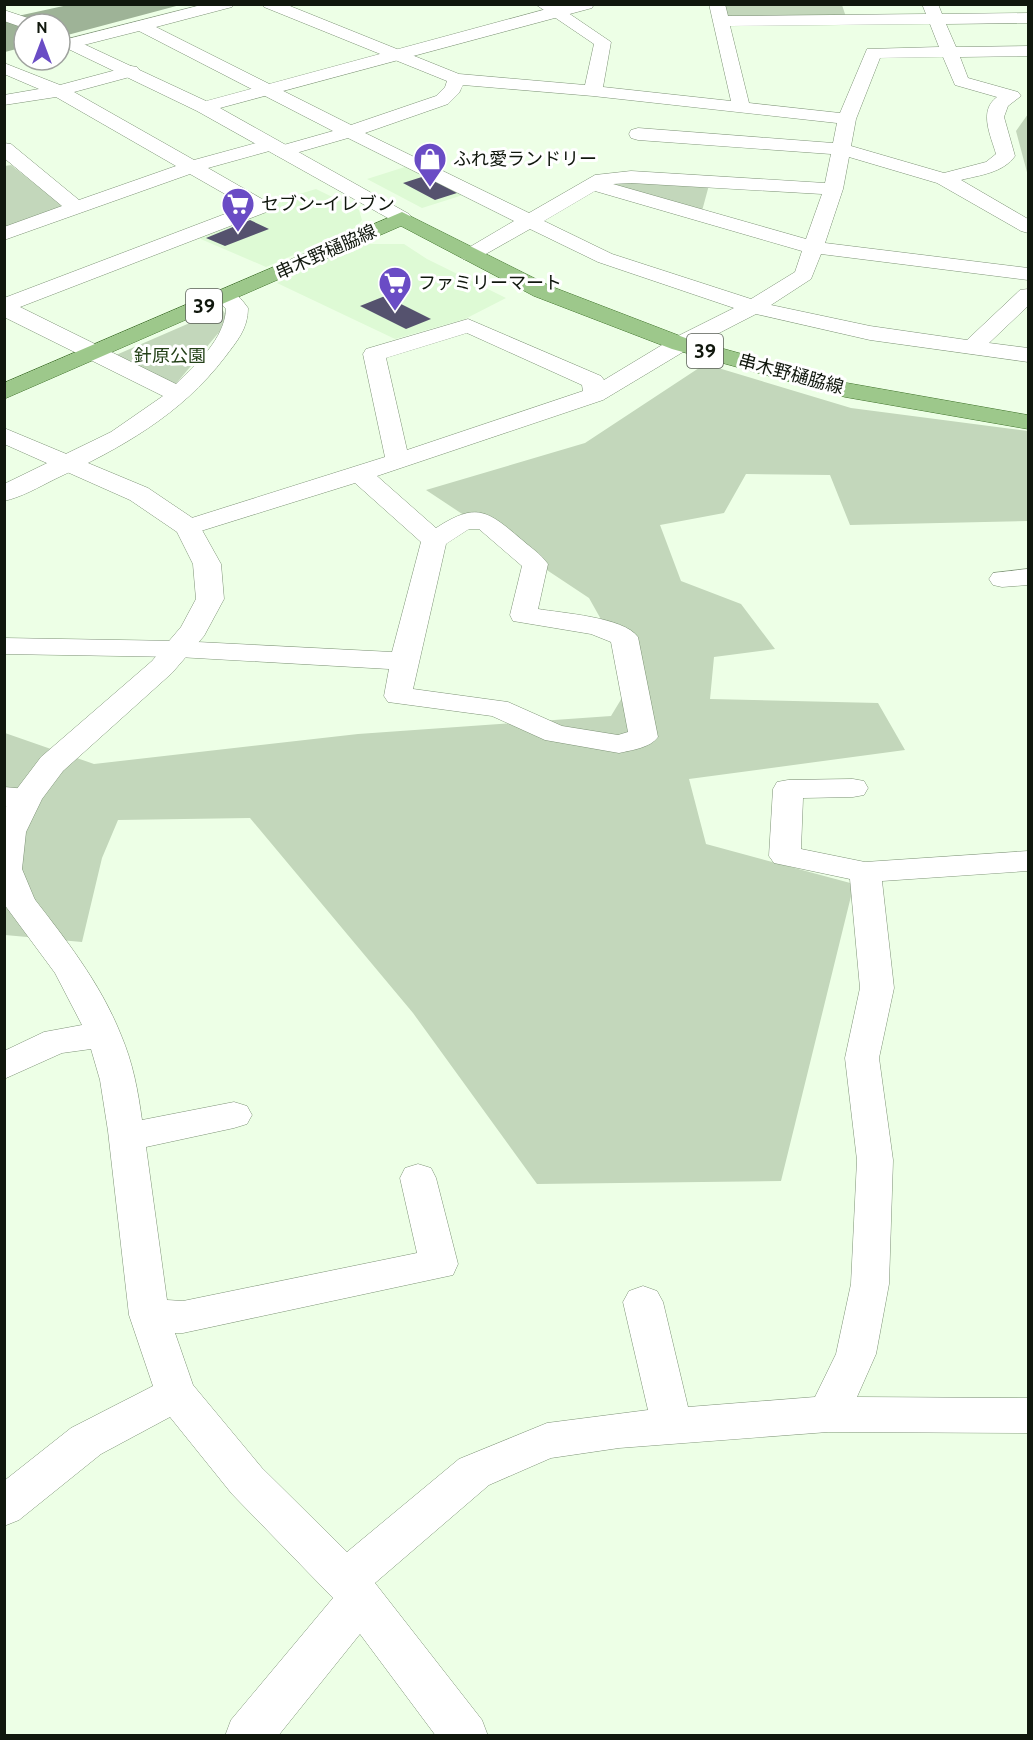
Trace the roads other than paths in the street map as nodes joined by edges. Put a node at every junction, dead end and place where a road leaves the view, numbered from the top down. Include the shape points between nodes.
1 (226, 4) edge
2 (586, 4) edge
3 (277, 5) edge
4 (549, 8) edge
5 (850, 12) edge
6 (933, 12) edge
7 (719, 13) edge
8 (1029, 18) edge
9 (142, 26) junction
10 (72, 39) edge
11 (72, 45) edge
12 (1029, 51) edge
13 (951, 52) junction
14 (396, 55) junction
15 (8, 61) edge
16 (131, 71) junction
17 (456, 79) junction
18 (268, 90) junction
19 (59, 91) junction
20 (593, 91) junction
21 (658, 98) junction
22 (4, 100) edge
23 (741, 106) junction
24 (204, 107) junction
25 (848, 119) junction
26 (349, 132) junction
27 (638, 134) junction
28 (276, 148) junction
29 (841, 149) junction
30 (9, 157) edge
31 (630, 163) junction
32 (191, 167) junction
33 (945, 179) junction
34 (595, 184) junction
35 (833, 189) junction
36 (76, 208) junction
37 (402, 218) junction
38 (531, 221) junction
39 (1029, 227) edge
40 (4, 234) edge
41 (812, 247) junction
42 (470, 255) junction
43 (1029, 274) edge
44 (1029, 295) edge
45 (226, 296) junction
46 (4, 307) edge
47 (753, 307) junction
48 (680, 344) junction
49 (972, 347) junction
50 (95, 353) junction
51 (1029, 355) edge
52 (4, 392) edge
53 (180, 394) junction
54 (595, 395) junction
55 (1029, 422) edge
56 (4, 435) edge
57 (399, 462) junction
58 (71, 463) junction
59 (361, 475) junction
60 (4, 494) edge
61 (188, 527) junction
62 (434, 540) junction
63 (1029, 577) edge
64 (1002, 579) dead end
65 (4, 646) edge
66 (178, 649) junction
67 (404, 662) junction
68 (853, 788) dead end
69 (16, 797) edge
70 (1029, 861) edge
71 (864, 872) junction
72 (18, 900) joint
73 (104, 1035) junction
74 (4, 1066) edge
75 (234, 1115) dead end
76 (127, 1137) junction
77 (418, 1178) dead end
78 (644, 1302) dead end
79 (149, 1315) junction
80 (176, 1394) junction
81 (828, 1414) junction
82 (1029, 1416) edge
83 (672, 1426) junction
84 (4, 1507) edge
85 (353, 1589) junction
86 (249, 1736) edge
87 (465, 1736) edge

1 - 9 street
2 - 4 street
3 - 14 street
4 - 14 street
4 - 20 street via 603,42
5 - 6 street
5 - 7 street
6 - 8 street
6 - 13 street
7 - 23 street
9 - 10 street
9 - 18 street
11 - 16 street
12 - 13 street
13 - 25 street via 873,53
13 - 33 street via 961,81 1012,96 1000,103 995,117 1006,156 993,166
14 - 17 street
14 - 18 street
15 - 19 street
16 - 19 street
16 - 24 street
17 - 20 street
17 - 26 street via 453,89 442,100
18 - 24 street
18 - 26 street
19 - 22 street
19 - 32 street
20 - 21 street
21 - 23 street
21 - 27 street
23 - 25 street
24 - 28 street
25 - 29 street
26 - 28 street
26 - 38 street
27 - 29 street
27 - 31 street
28 - 32 street
28 - 37 street
29 - 33 street
29 - 35 street
30 - 36 street
31 - 34 street
31 - 35 street
32 - 36 street
32 - 46 street via 262,207
33 - 39 street
34 - 38 street
34 - 41 street
35 - 41 street
36 - 40 street
37 - 42 main road, 串木野樋脇線 / 39
37 - 45 main road, 串木野樋脇線 / 39
38 - 42 street
38 - 47 street via 605,258
41 - 43 street
41 - 47 street via 804,274
42 - 48 main road, 串木野樋脇線 / 39 via 542,291
44 - 49 street
45 - 50 main road, 串木野樋脇線 / 39
45 - 53 street via 237,308 238,324 198,377
46 - 50 street
47 - 48 street
47 - 49 street via 870,333
48 - 54 street
48 - 55 main road, 串木野樋脇線 / 39 via 845,390
49 - 51 street
50 - 52 main road, 串木野樋脇線 / 39
50 - 53 street
53 - 58 street via 132,431
54 - 57 street
54 - 57 street via 593,381 468,326 374,354
56 - 58 street
57 - 59 street
58 - 60 street
58 - 61 street via 139,494
59 - 61 street
59 - 62 street
61 - 66 street via 207,564 210,599 194,630
62 - 67 street
62 - 67 street via 464,521 485,521 535,564 523,615 597,627 624,637 643,737 619,744 555,734 498,708 398,696
63 - 64 street
65 - 66 street
66 - 67 street
66 - 69 street
68 - 71 street via 788,789 785,856
69 - 72 street via 6,869
70 - 71 street
71 - 81 street via 877,987 862,1058 874,1160 870,1284 856,1354
72 - 73 street via 69,968
73 - 74 street via 56,1041
73 - 76 street via 118,1080
75 - 76 street
76 - 79 street
77 - 79 street via 440,1264 183,1317
78 - 83 street
79 - 80 street
80 - 84 street via 86,1441
80 - 85 street via 247,1481
81 - 82 street
81 - 83 street
83 - 85 street via 547,1441 474,1472
85 - 86 street
85 - 87 street

